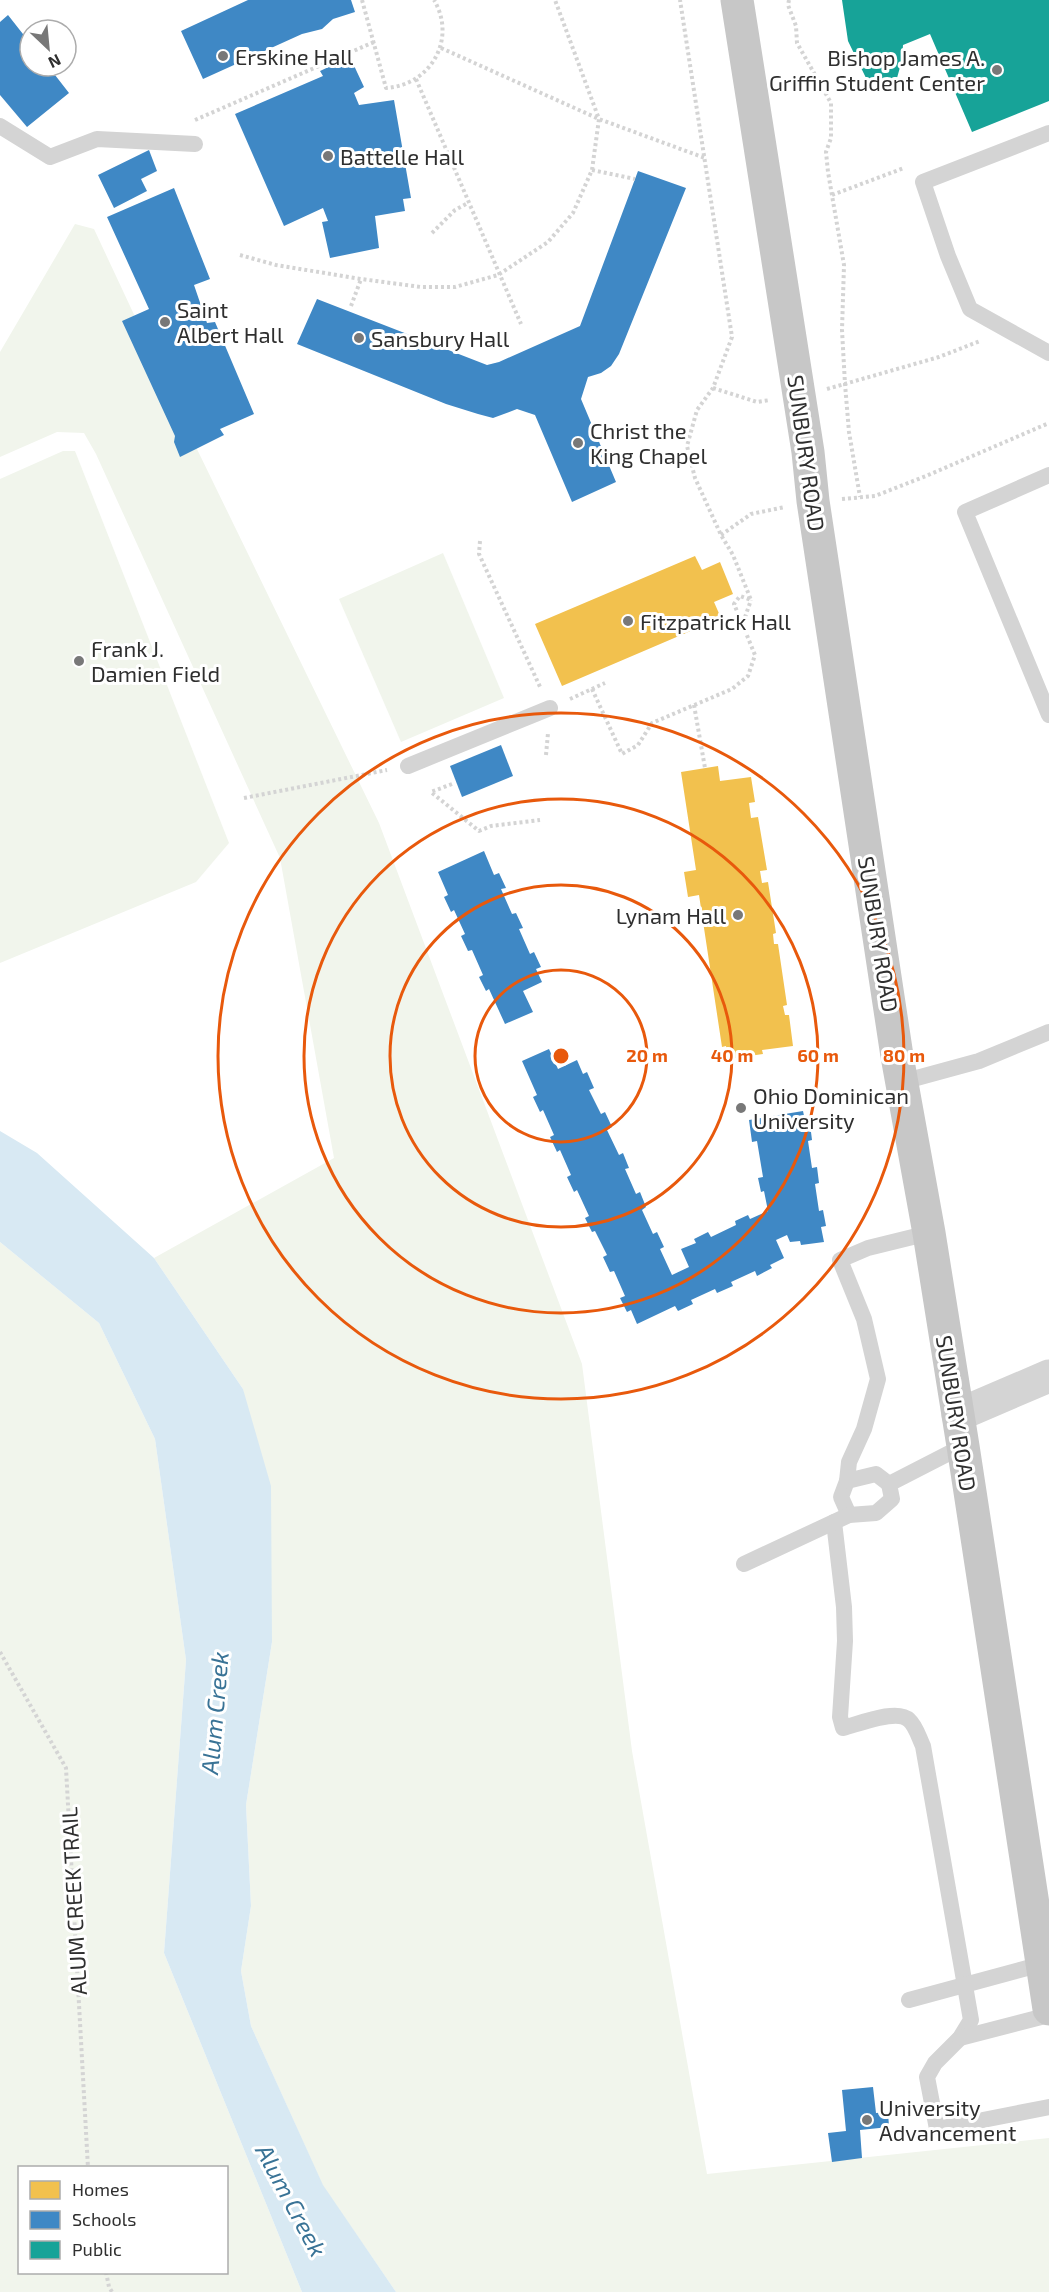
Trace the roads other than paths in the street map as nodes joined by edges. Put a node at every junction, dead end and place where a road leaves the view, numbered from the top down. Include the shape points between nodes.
1 (737, 0) edge
2 (0, 126) edge
3 (1049, 133) edge
4 (195, 144) dead end
5 (1049, 353) edge
6 (1049, 475) edge
7 (550, 708) road end
8 (1049, 715) edge
9 (408, 766) road end
10 (1049, 1032) edge
11 (902, 1082) junction
12 (929, 1233) junction
13 (1049, 1376) edge
14 (960, 1431) junction
15 (847, 1481) junction
16 (889, 1484) junction
17 (842, 1518) junction
18 (744, 1564) dead end
19 (1042, 1964) junction
20 (964, 1983) junction
21 (909, 2000) dead end
22 (1049, 2009) edge
23 (1049, 2015) edge
24 (960, 2038) junction
25 (1049, 2107) edge

1 - 11 main road, SUNBURY ROAD
2 - 4 lane via 50,157 98,139
3 - 5 lane via 923,182 970,309
6 - 8 lane via 964,512
7 - 9 lane
10 - 11 lane via 979,1061
11 - 12 main road, SUNBURY ROAD
12 - 14 main road, SUNBURY ROAD
12 - 15 lane via 868,1248 840,1260 864,1319 878,1379 864,1429 849,1462
13 - 14 street
14 - 16 lane
14 - 19 main road, SUNBURY ROAD
15 - 16 lane via 876,1474
15 - 17 lane via 841,1497
16 - 17 lane via 892,1499 876,1514
17 - 18 lane
17 - 20 lane via 845,1641 840,1717 843,1728 891,1715 904,1716 912,1722 923,1746
19 - 20 lane
19 - 22 main road, SUNBURY ROAD
20 - 21 lane
20 - 24 lane via 971,2020
23 - 24 lane
24 - 25 lane via 927,2077 938,2129

